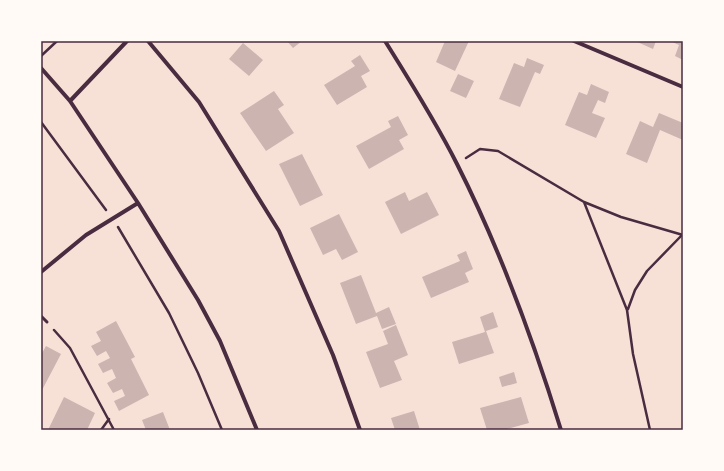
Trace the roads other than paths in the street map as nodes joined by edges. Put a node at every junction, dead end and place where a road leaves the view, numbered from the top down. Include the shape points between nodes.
1 (127, 41) edge
2 (148, 41) edge
3 (385, 41) edge
4 (574, 41) edge
5 (41, 68) edge
6 (683, 87) edge
7 (70, 101) junction
8 (138, 203) junction
9 (41, 272) edge
10 (41, 316) edge
11 (47, 322) road end
12 (257, 430) edge
13 (360, 430) edge
14 (561, 430) edge

1 - 7 street
2 - 13 street via 199,102 279,231 333,355
3 - 14 street via 457,163 479,209 513,291
4 - 6 street
5 - 7 street
7 - 8 street
8 - 9 street via 86,235
8 - 12 street via 198,300 220,341
10 - 11 lane

